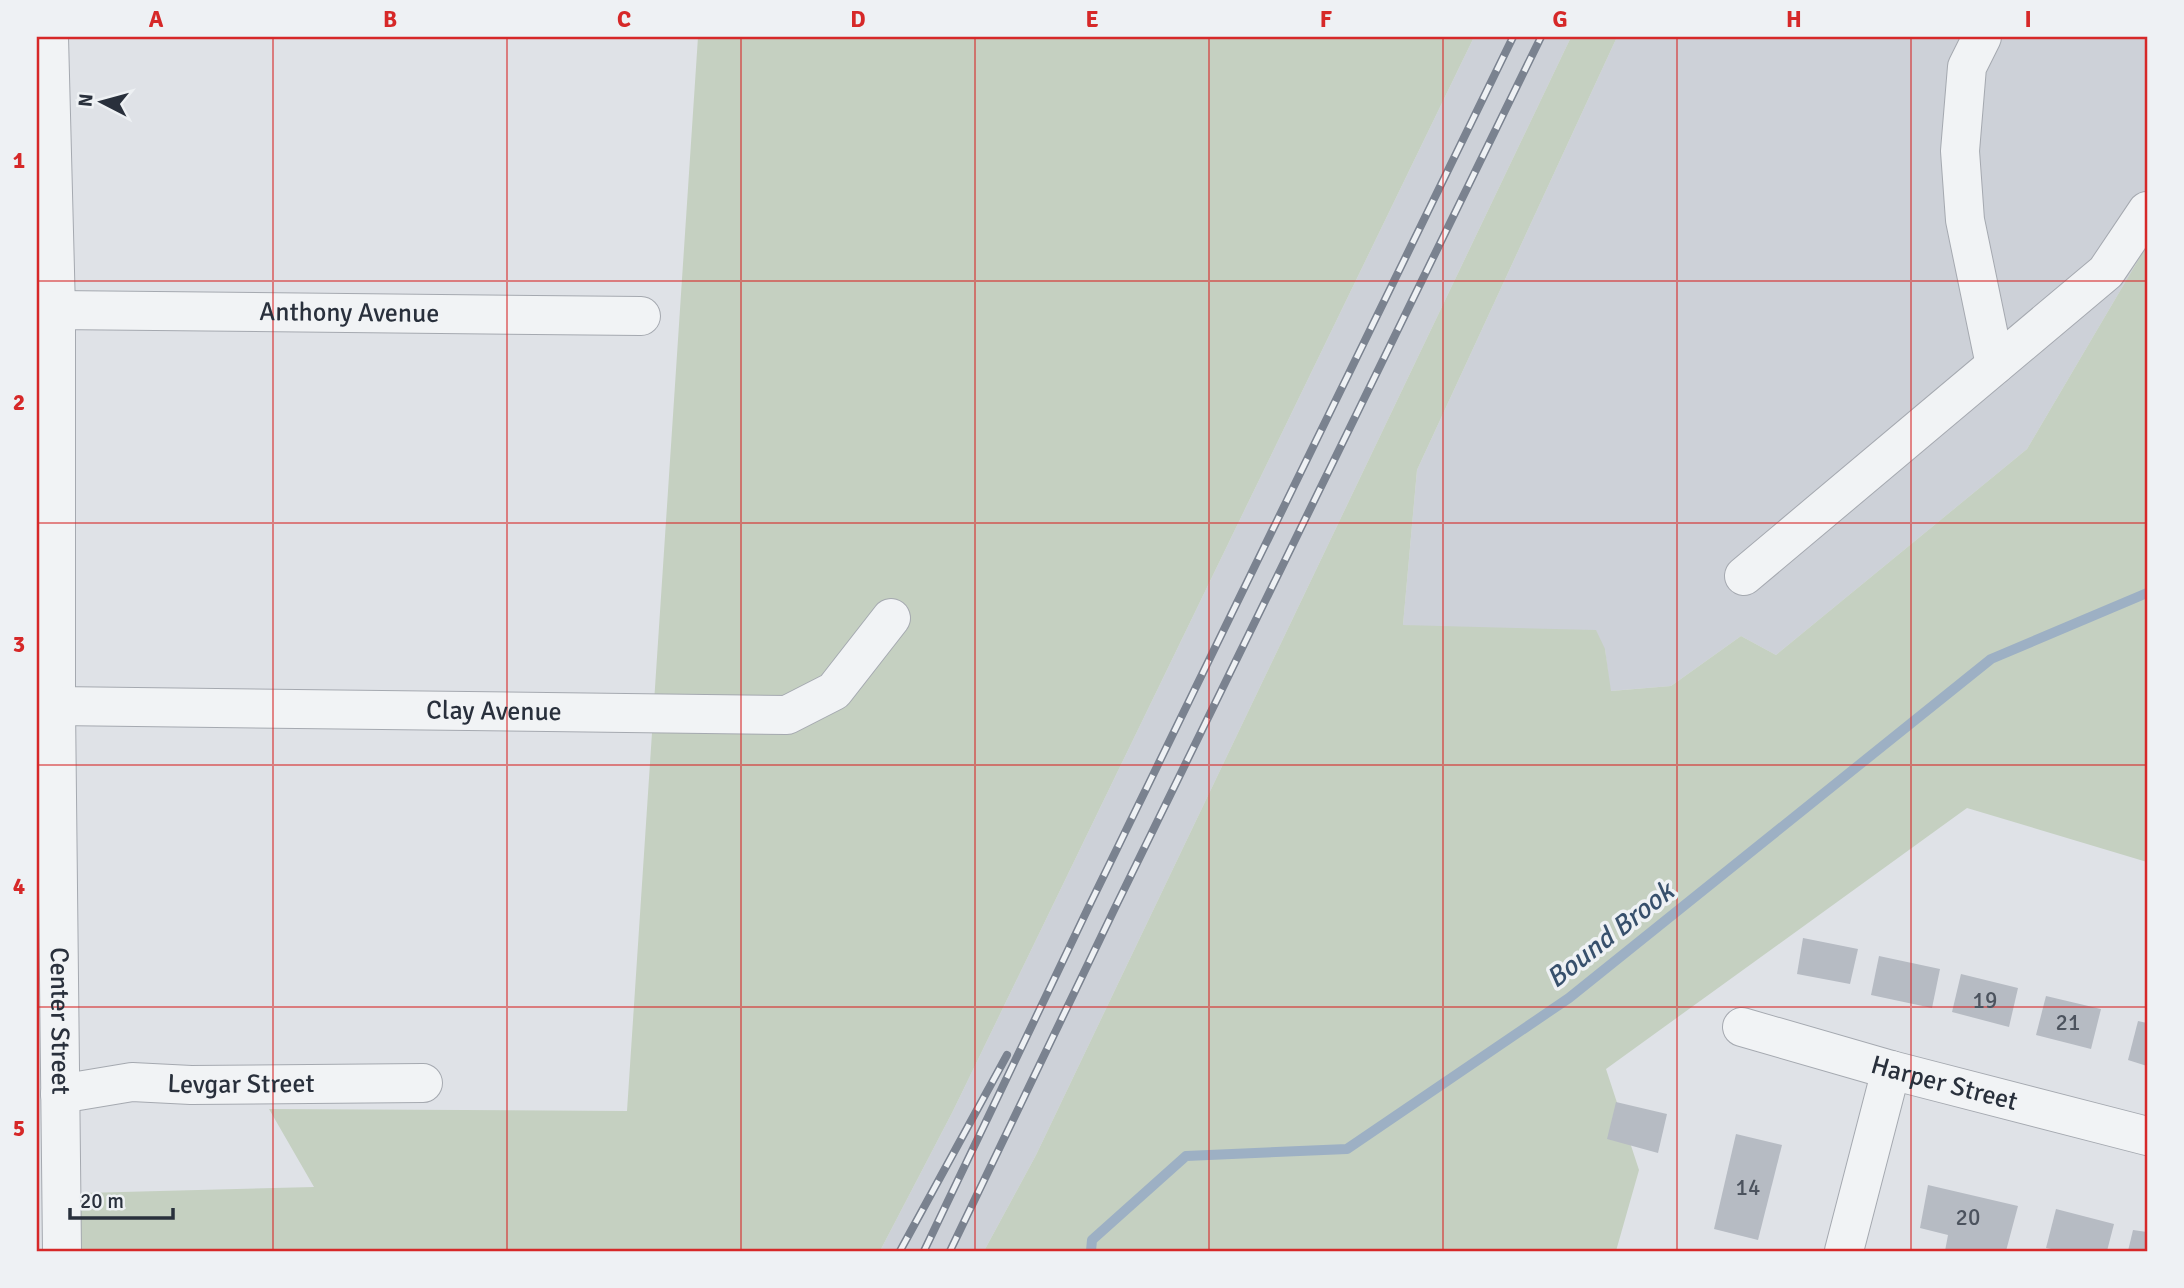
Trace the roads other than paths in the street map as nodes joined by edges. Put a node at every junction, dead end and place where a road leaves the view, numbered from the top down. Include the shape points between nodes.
1 (49, 37) edge
2 (1982, 37) edge
3 (2147, 211) edge
4 (46, 313) edge
5 (642, 316) dead end
6 (1995, 365) junction
7 (1744, 576) dead end
8 (891, 618) dead end
9 (56, 706) junction
10 (47, 801) edge
11 (1742, 1027) dead end
12 (1891, 1070) junction
13 (423, 1083) dead end
14 (60, 1094) junction
15 (2147, 1136) edge
16 (62, 1250) edge
17 (1844, 1251) edge

1 - 4 street, Center Street
2 - 6 street via 1967,67 1960,151 1965,220
3 - 6 street via 2106,272
4 - 5 street, Anthony Avenue
4 - 9 street, Center Street
6 - 7 street
8 - 9 street, Clay Avenue via 834,691 787,715
9 - 10 street, Center Street
10 - 14 street, Center Street
11 - 12 street, Harper Street
12 - 15 street, Harper Street
12 - 17 street
13 - 14 street, Levgar Street via 132,1082
14 - 16 street, Center Street

